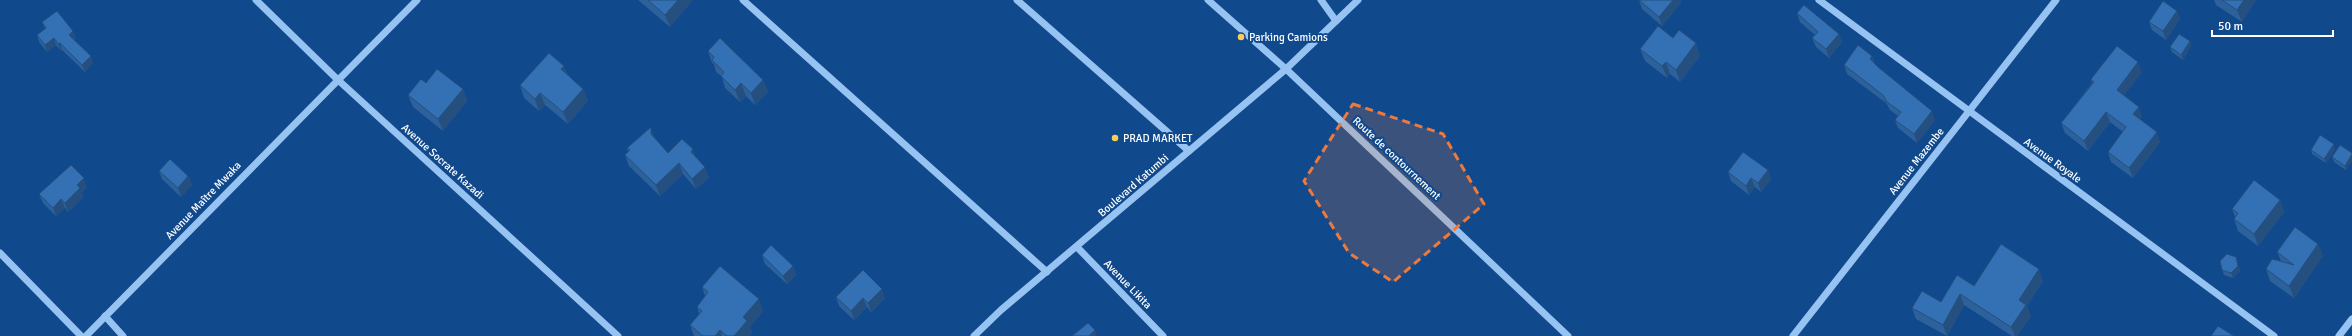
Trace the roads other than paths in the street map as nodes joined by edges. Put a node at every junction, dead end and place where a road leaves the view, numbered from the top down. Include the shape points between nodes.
1 (256, 0) edge
2 (418, 0) edge
3 (743, 0) edge
4 (1017, 0) edge
5 (1208, 0) edge
6 (1321, 0) edge
7 (1358, 0) edge
8 (1819, 0) edge
9 (2056, 0) edge
10 (1336, 21) junction
11 (1286, 69) junction
12 (337, 80) junction
13 (1969, 112) junction
14 (1189, 151) junction
15 (1077, 247) junction
16 (0, 253) edge
17 (1047, 272) junction
18 (105, 316) junction
19 (2352, 319) edge
20 (81, 336) edge
21 (86, 336) edge
22 (122, 336) edge
23 (618, 336) edge
24 (974, 336) edge
25 (1163, 336) edge
26 (1568, 336) edge
27 (1793, 336) edge
28 (2274, 336) edge
29 (2339, 336) edge

1 - 12 street, Avenue Socrate Kazadi
2 - 12 street, Avenue Maître Mwaka
3 - 17 street
4 - 14 street
5 - 11 street, Route de contournement
6 - 10 street
7 - 10 street, Boulevard Katumbi
8 - 13 street, Avenue Royale
9 - 13 street, Avenue Mazembe
10 - 11 street, Boulevard Katumbi
11 - 14 street, Boulevard Katumbi
11 - 26 street, Route de contournement
12 - 18 street, Avenue Maître Mwaka
12 - 23 street, Avenue Socrate Kazadi
13 - 27 street, Avenue Mazembe
13 - 28 street, Avenue Royale
14 - 15 street, Boulevard Katumbi
15 - 17 street, Boulevard Katumbi
15 - 25 street, Avenue Likita
16 - 20 street
17 - 24 street, Boulevard Katumbi
18 - 21 street, Avenue Maître Mwaka
18 - 22 street
19 - 29 street

